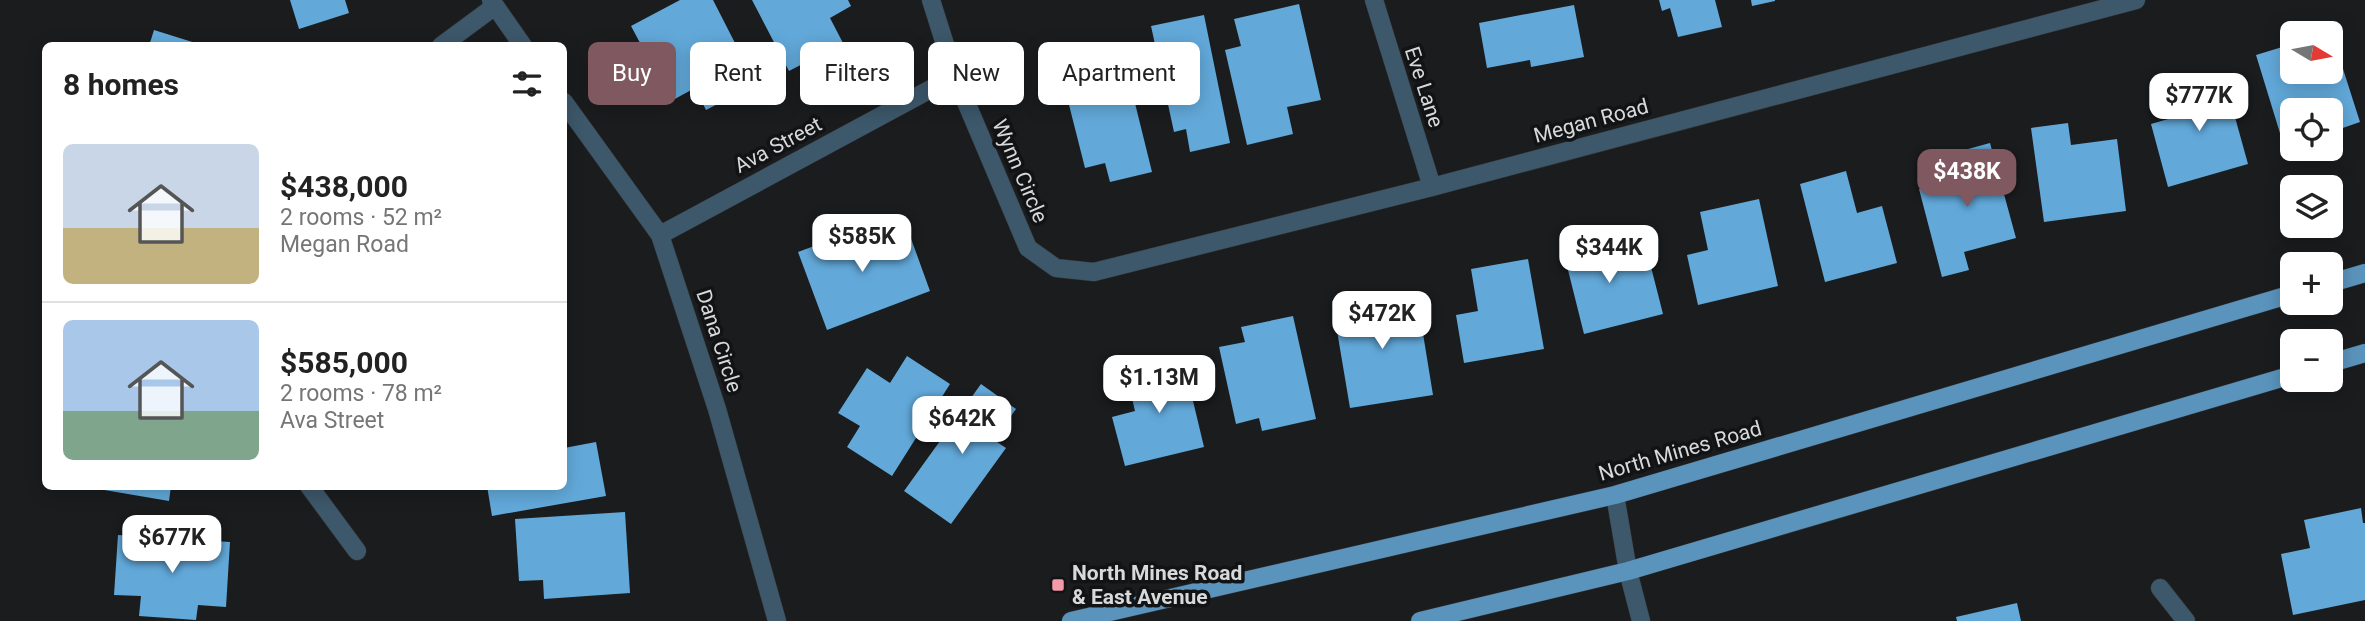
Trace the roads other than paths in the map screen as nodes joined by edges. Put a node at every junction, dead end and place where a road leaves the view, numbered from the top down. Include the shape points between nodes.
1 (931, 0) edge
2 (1374, 0) edge
3 (2136, 0) edge
4 (493, 3) edge
5 (446, 42) edge
6 (520, 42) edge
7 (944, 42) edge
8 (928, 91) edge
9 (967, 105) edge
10 (567, 106) edge
11 (1432, 187) junction
12 (660, 235) junction
13 (1056, 268) joint
14 (2365, 273) edge
15 (2343, 279) edge
16 (2280, 298) edge
17 (2365, 353) edge
18 (2343, 359) edge
19 (2280, 379) edge
20 (312, 490) edge
21 (1615, 495) junction
22 (357, 551) dead end
23 (1628, 571) junction
24 (2160, 588) dead end
25 (777, 621) edge
26 (1071, 621) edge
27 (1420, 621) edge
28 (1641, 621) edge
29 (2186, 621) edge

1 - 7 street, Wynn Circle
2 - 11 street, Eve Lane
3 - 11 street, Megan Road
4 - 5 street
4 - 6 street
8 - 12 street, Ava Street
9 - 13 street, Wynn Circle via 1028,248
10 - 12 street, Dana Circle
11 - 13 street, Megan Road via 1094,272
12 - 25 street, Dana Circle via 717,409
14 - 15 main road
16 - 21 main road, North Mines Road
17 - 18 main road
19 - 23 main road
20 - 22 street
21 - 23 street
21 - 26 main road, North Mines Road
23 - 27 main road
23 - 28 street
24 - 29 street

